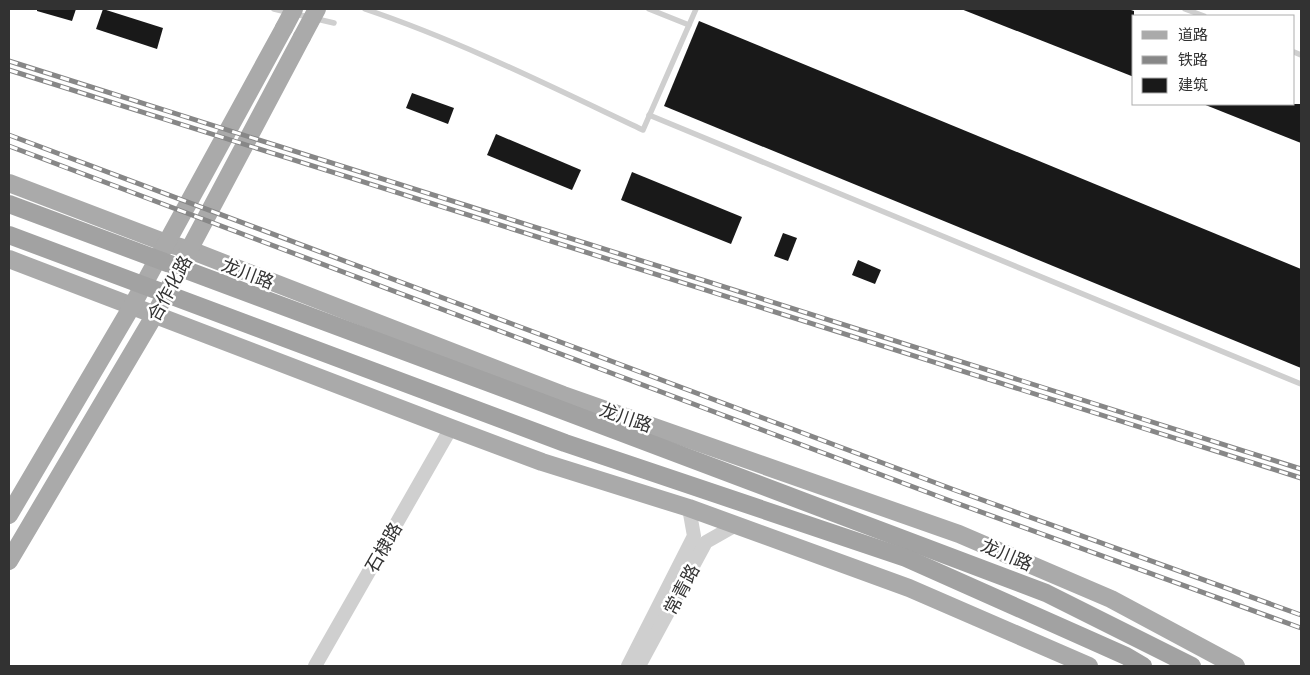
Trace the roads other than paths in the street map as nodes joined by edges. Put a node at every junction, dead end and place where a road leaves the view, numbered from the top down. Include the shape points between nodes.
1 (274, 9) edge
2 (294, 9) edge
3 (317, 9) edge
4 (365, 9) edge
5 (650, 9) edge
6 (696, 9) edge
7 (1185, 9) edge
8 (1201, 15) edge
9 (334, 23) dead end
10 (689, 25) junction
11 (650, 115) junction
12 (9, 183) edge
13 (9, 204) edge
14 (9, 236) edge
15 (166, 243) junction
16 (190, 250) junction
17 (9, 259) edge
18 (157, 260) junction
19 (180, 268) junction
20 (143, 286) junction
21 (166, 294) junction
22 (132, 306) junction
23 (154, 316) junction
24 (1301, 384) edge
25 (454, 429) junction
26 (688, 508) junction
27 (9, 515) edge
28 (736, 525) junction
29 (9, 561) edge
30 (316, 666) edge
31 (325, 666) edge
32 (628, 666) edge
33 (639, 666) edge
34 (1089, 666) edge
35 (1143, 666) edge
36 (1192, 666) edge
37 (1236, 666) edge

1 - 9 lane
2 - 15 main road, 合作化路, bridge
3 - 16 main road, 合作化路, bridge
4 - 11 lane via 407,23 643,130
5 - 10 lane
6 - 10 lane
7 - 8 lane
10 - 11 lane
11 - 24 lane
12 - 15 main road, 龙川路
13 - 18 highway, 龙川路
14 - 20 highway
15 - 16 main road, 龙川路
15 - 18 main road, 合作化路
16 - 19 main road, 合作化路
16 - 37 main road, 龙川路 via 563,395 959,534 1111,599
17 - 22 main road
18 - 19 highway, 龙川路
18 - 20 main road, 合作化路
19 - 21 main road, 合作化路
19 - 36 highway, 龙川路 via 1046,593
20 - 21 highway
20 - 22 main road, 合作化路
21 - 23 main road, 合作化路
21 - 35 highway via 564,443 906,558
22 - 23 main road
22 - 27 main road, 合作化路
23 - 25 main road
23 - 29 main road, 合作化路
25 - 26 main road via 542,462
25 - 30 street, 石棣路
25 - 31 street, 石棣路
26 - 28 main road
26 - 32 street, 常青路 via 694,536
28 - 33 street, 常青路 via 706,542
28 - 34 main road via 909,588

